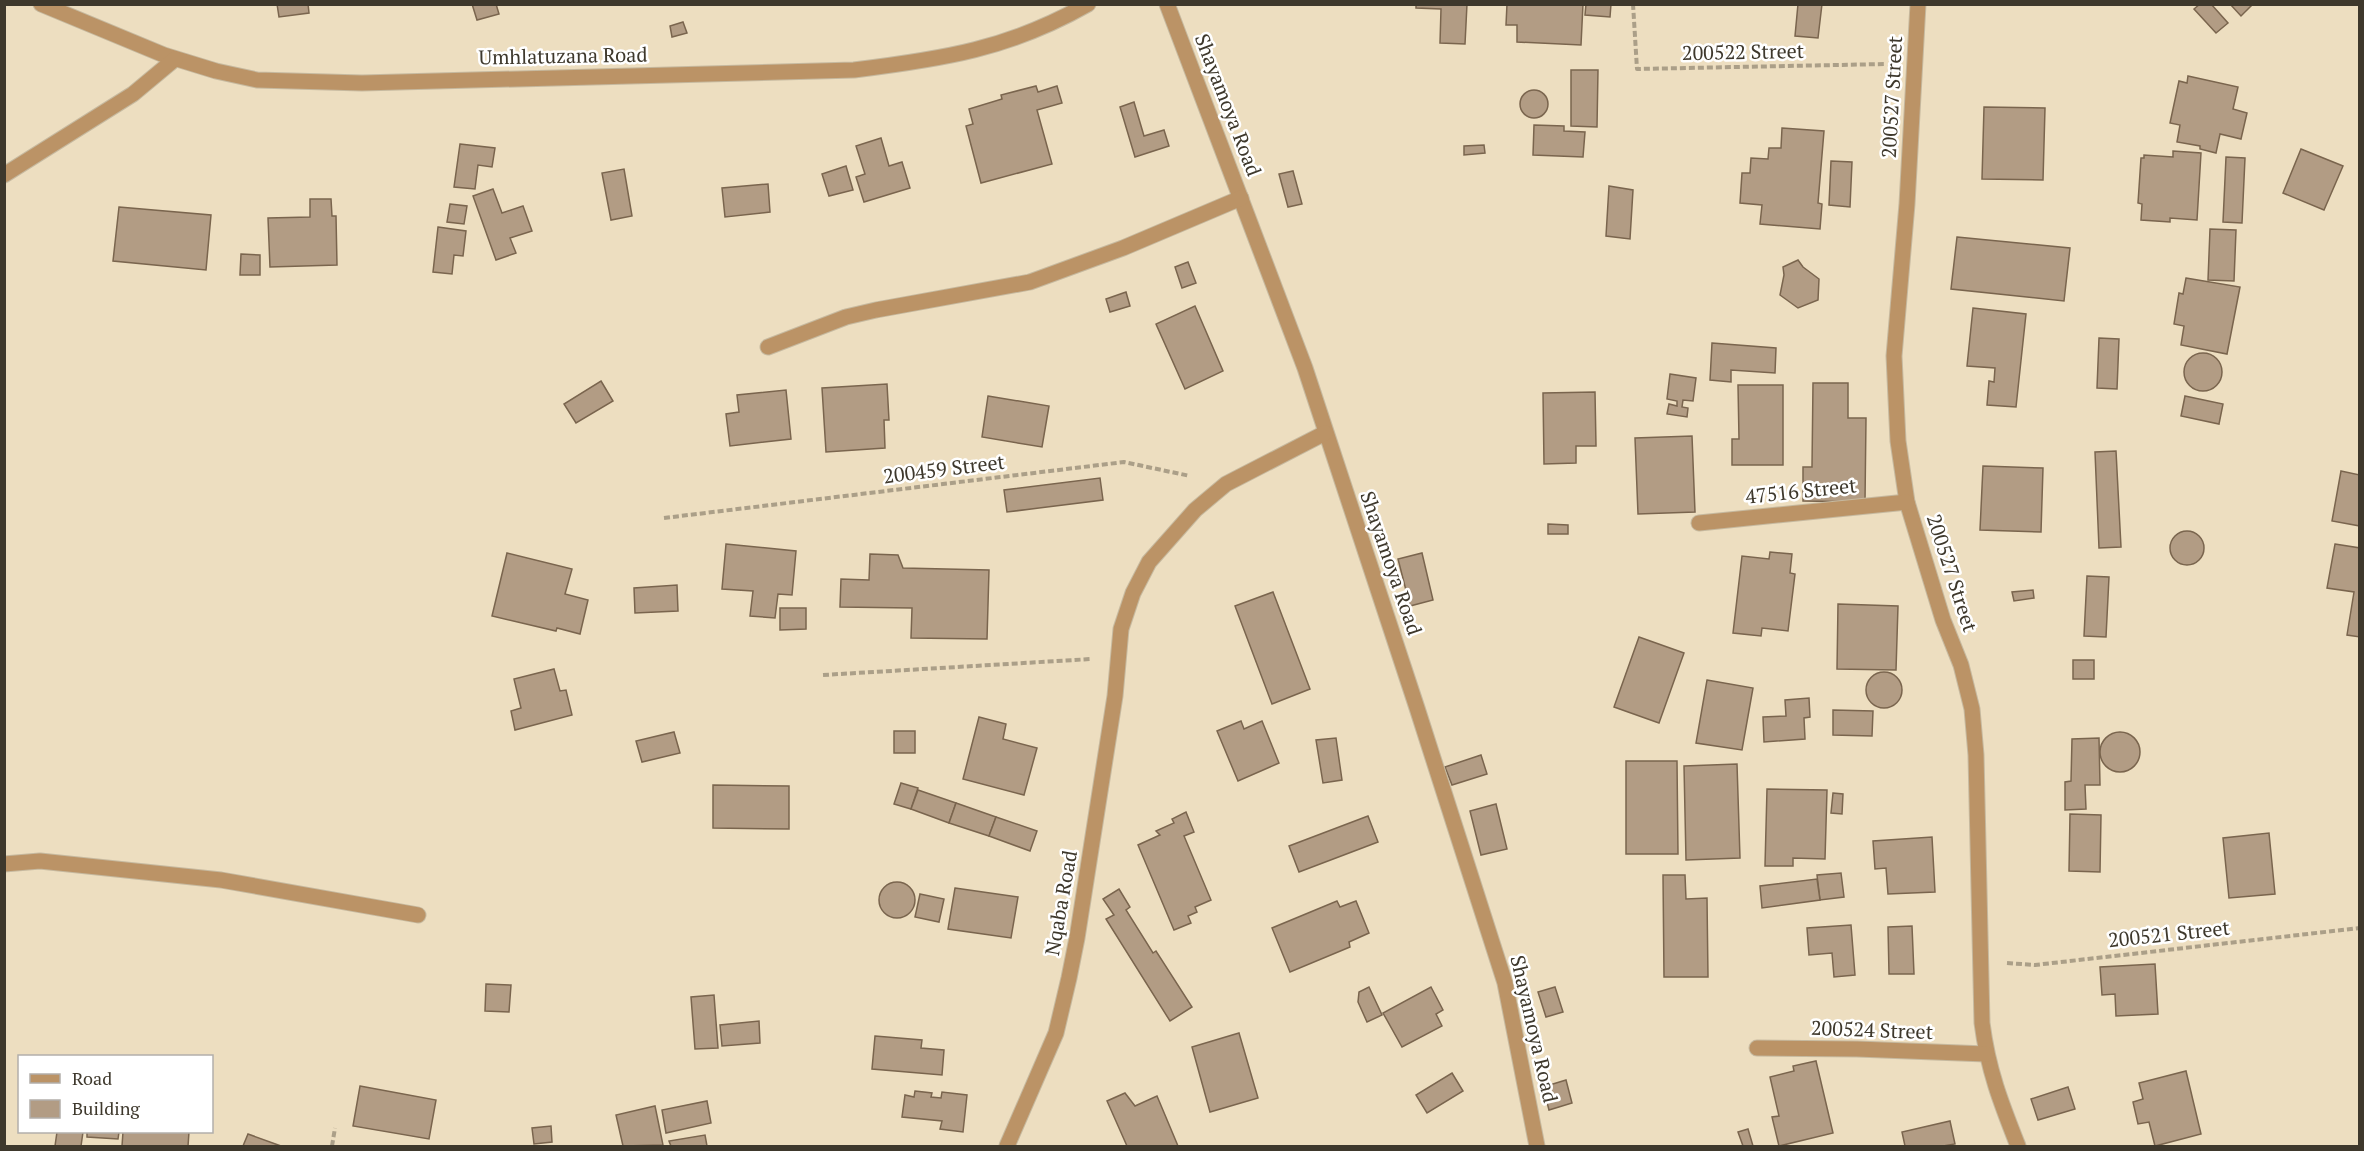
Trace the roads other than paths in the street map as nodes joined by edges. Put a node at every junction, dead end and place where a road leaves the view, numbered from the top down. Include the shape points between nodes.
1 (41, 4) edge
2 (1088, 4) edge
3 (1167, 4) edge
4 (1918, 4) edge
5 (175, 59) junction
6 (4, 175) edge
7 (1241, 198) junction
8 (768, 347) dead end
9 (1325, 433) junction
10 (1907, 502) junction
11 (1699, 523) dead end
12 (4, 864) edge
13 (418, 915) dead end
14 (1757, 1048) dead end
15 (1986, 1054) junction
16 (1007, 1146) edge
17 (1538, 1146) edge
18 (2018, 1146) edge

1 - 5 street, Umhlatuzana Road
2 - 5 street, Umhlatuzana Road via 1055,23 974,51 854,70 362,83 257,80
3 - 7 street, Shayamoya Road
4 - 10 street, 200527 Street via 1894,356
5 - 6 street via 133,94
7 - 8 street via 1030,282 846,317
7 - 9 street, Shayamoya Road via 1305,368
9 - 16 street, Nqaba Road via 1226,484 1194,510 1149,562 1133,593 1121,629 1115,696 1069,978 1056,1033
9 - 17 street, Shayamoya Road via 1505,982
10 - 11 street, 47516 Street
10 - 15 street, 200527 Street via 1972,709
12 - 13 street via 40,861 221,880
14 - 15 street, 200524 Street
15 - 18 street, 200527 Street

